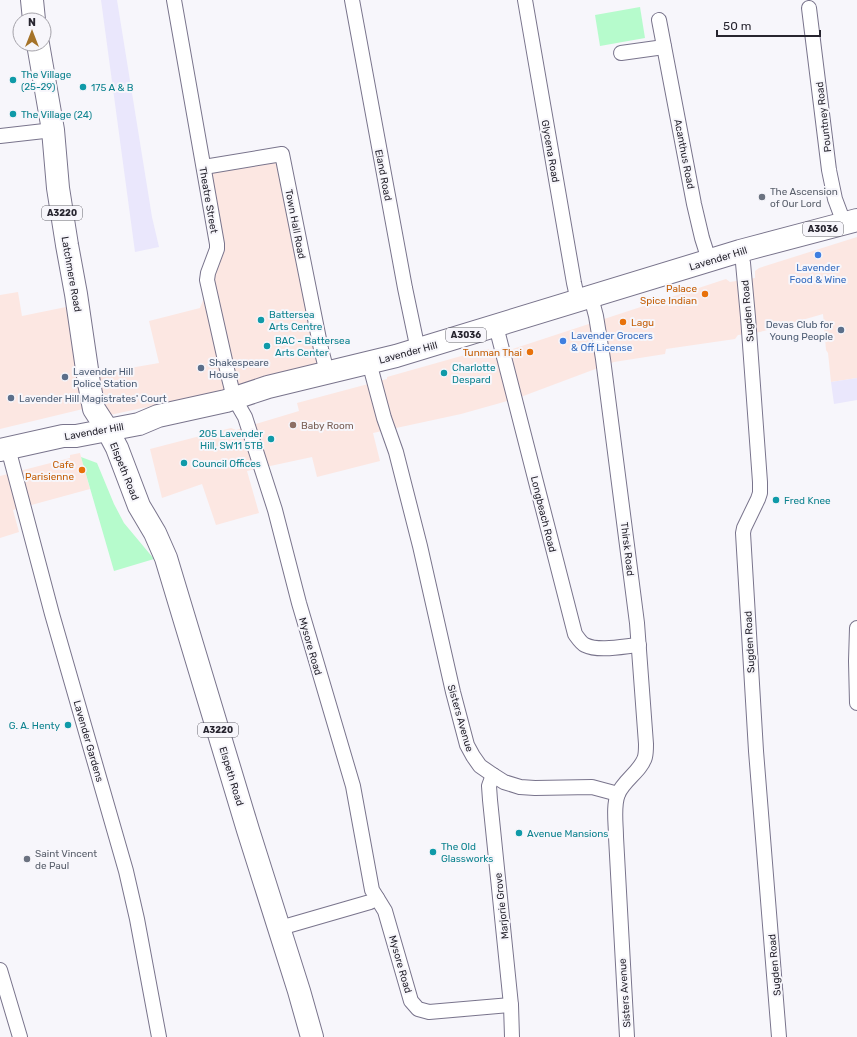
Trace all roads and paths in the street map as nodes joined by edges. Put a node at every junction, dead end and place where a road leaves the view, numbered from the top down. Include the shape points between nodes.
1 (32, 0) edge
2 (174, 0) edge
3 (352, 0) edge
4 (525, 0) edge
5 (809, 8) dead end
6 (33, 12) edge
7 (659, 20) dead end
8 (664, 47) junction
9 (39, 52) edge
10 (621, 53) dead end
11 (53, 130) junction
12 (0, 136) edge
13 (204, 167) junction
14 (850, 222) edge
15 (740, 251) junction
16 (709, 260) junction
17 (585, 299) junction
18 (496, 326) junction
19 (418, 350) junction
20 (369, 362) junction
21 (327, 372) junction
22 (234, 398) junction
23 (107, 429) junction
24 (4, 449) edge
25 (857, 628) edge
26 (639, 645) junction
27 (857, 703) edge
28 (493, 775) junction
29 (618, 794) junction
30 (377, 898) junction
31 (280, 928) junction
32 (0, 970) edge
33 (511, 1005) junction
34 (20, 1037) edge
35 (159, 1037) edge
36 (312, 1037) edge
37 (512, 1037) edge
38 (627, 1037) edge
39 (779, 1037) edge

1 - 6 main road
2 - 13 street, Theatre Street
3 - 19 street, Eland Road
4 - 17 street, Glycena Road via 574,283
5 - 14 street, Pountney Road via 829,170 835,199
7 - 8 street, Acanthus Road
8 - 10 street
8 - 16 street, Acanthus Road via 696,210
9 - 11 main road, Latchmere Road / A3220
11 - 12 street
11 - 23 main road, Latchmere Road / A3220 via 59,195 89,383 94,409
13 - 21 street, Town Hall Road via 282,154
13 - 22 street, Theatre Street via 217,249 207,280
14 - 15 main road, Lavender Hill / A3036
15 - 16 main road, Lavender Hill / A3036
15 - 39 street, Sugden Road via 748,318 760,482 760,493 743,533 756,751
16 - 17 main road, Lavender Hill / A3036
17 - 18 main road, Lavender Hill / A3036
17 - 26 street, Thirsk Road via 596,316
18 - 19 main road, Lavender Hill / A3036
18 - 26 street, Longbeach Road via 575,634 585,645 594,648
19 - 20 main road, Lavender Hill / A3036
20 - 21 main road, Lavender Hill / A3036
20 - 28 street, Sisters Avenue via 396,452 467,745 480,766
21 - 22 main road, Lavender Hill / A3036
22 - 23 main road, Lavender Hill / A3036 via 158,416 139,424
22 - 30 street, Mysore Road via 243,412 275,510 352,786 372,890
23 - 24 main road, Lavender Hill / A3036
23 - 31 main road, Elspeth Road / A3220 via 139,506 166,558
24 - 35 street, Lavender Gardens via 126,871
25 - 27 street
26 - 29 street, Thirsk Road via 645,758
28 - 29 street, Sisters Avenue via 520,787 592,787
28 - 33 street, Marjorie Grove via 489,786 490,800
29 - 38 street, Sisters Avenue via 615,807 616,837
30 - 31 street
30 - 33 street, Mysore Road via 385,911 411,1001 418,1009 429,1012
31 - 36 main road, Elspeth Road / A3220
32 - 34 street
33 - 37 street, Marjorie Grove

